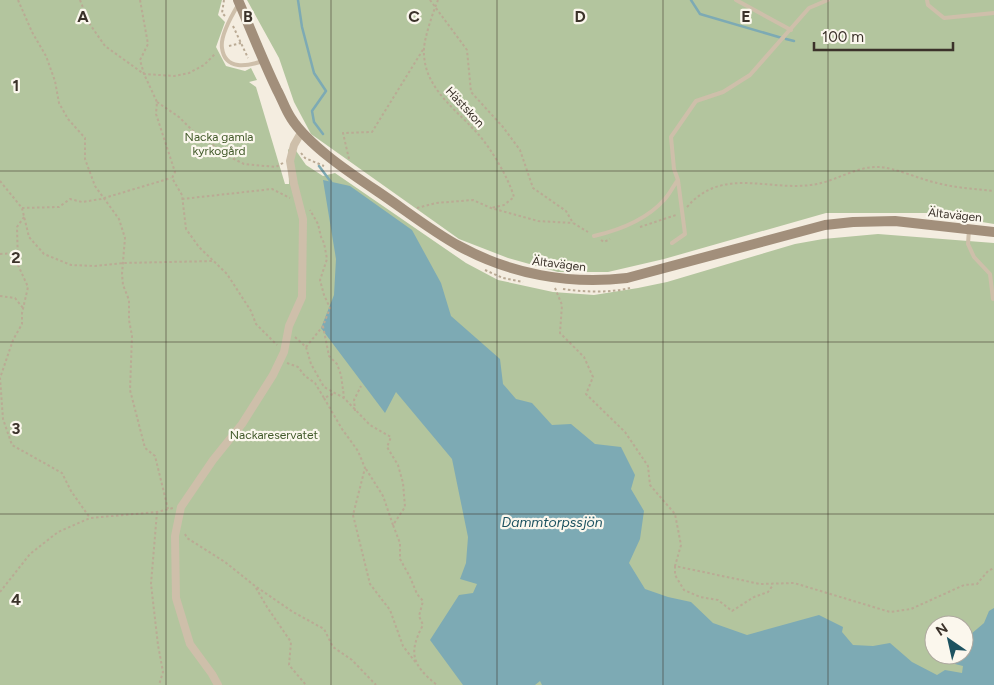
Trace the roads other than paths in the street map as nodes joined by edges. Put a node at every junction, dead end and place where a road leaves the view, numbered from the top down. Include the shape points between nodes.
1 (736, 0) edge
2 (828, 0) edge
3 (927, 0) edge
4 (239, 1) edge
5 (994, 13) edge
6 (791, 30) junction
7 (264, 60) junction
8 (302, 131) junction
9 (678, 180) junction
10 (969, 229) junction
11 (994, 232) edge
12 (594, 236) road end
13 (672, 243) dead end
14 (994, 299) edge
15 (218, 685) edge

1 - 6 lane
2 - 6 lane via 809,8
3 - 5 lane via 928,5 944,18
4 - 7 main road, Ältavägen
4 - 7 lane via 228,20 222,48 227,59 236,66
6 - 9 lane via 750,75 723,92 696,101 672,137
7 - 8 main road, Ältavägen via 291,118
8 - 10 main road, Ältavägen via 345,170 458,245 484,258 542,276 602,281 627,278 825,224 895,222
8 - 15 street via 290,161 303,219 302,297 289,326 284,352 261,397 180,507 175,536 176,598 190,644
9 - 12 lane via 664,200 641,218 617,231
9 - 13 lane via 685,234
10 - 11 main road, Ältavägen
10 - 14 lane via 968,244 974,257 990,274

